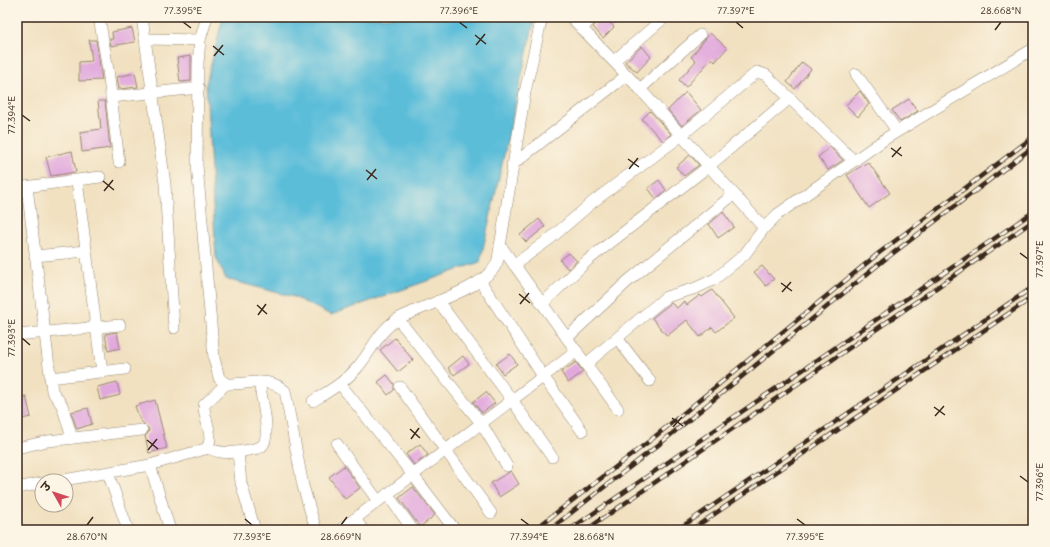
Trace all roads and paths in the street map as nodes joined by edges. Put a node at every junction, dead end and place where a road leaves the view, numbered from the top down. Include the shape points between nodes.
1 (99, 17) edge
2 (142, 17) edge
3 (208, 17) edge
4 (542, 17) edge
5 (572, 17) edge
6 (593, 17) edge
7 (665, 17) edge
8 (582, 28) junction
9 (700, 35) dead end
10 (146, 39) junction
11 (200, 40) junction
12 (1033, 49) edge
13 (614, 61) junction
14 (856, 74) dead end
15 (627, 75) junction
16 (199, 88) junction
17 (640, 89) junction
18 (153, 93) junction
19 (112, 97) junction
20 (790, 98) junction
21 (897, 131) junction
22 (682, 135) junction
23 (854, 161) junction
24 (119, 162) dead end
25 (512, 165) junction
26 (709, 166) junction
27 (100, 177) dead end
28 (77, 181) junction
29 (22, 187) edge
30 (734, 194) junction
31 (764, 228) junction
32 (500, 245) junction
33 (86, 251) junction
34 (35, 256) junction
35 (514, 265) junction
36 (481, 282) junction
37 (438, 301) junction
38 (542, 304) junction
39 (398, 319) junction
40 (120, 325) dead end
41 (96, 328) junction
42 (174, 328) dead end
43 (44, 332) junction
44 (17, 335) edge
45 (567, 338) junction
46 (617, 338) junction
47 (577, 351) junction
48 (586, 364) junction
49 (125, 369) dead end
50 (102, 372) junction
51 (543, 376) junction
52 (50, 378) junction
53 (650, 381) dead end
54 (259, 382) junction
55 (226, 384) junction
56 (340, 384) junction
57 (400, 387) dead end
58 (512, 400) junction
59 (313, 401) dead end
60 (618, 409) dead end
61 (481, 423) junction
62 (142, 430) dead end
63 (582, 431) dead end
64 (72, 438) junction
65 (337, 444) dead end
66 (17, 448) edge
67 (208, 448) junction
68 (446, 449) junction
69 (238, 452) junction
70 (552, 458) dead end
71 (150, 465) junction
72 (507, 466) dead end
73 (108, 473) junction
74 (413, 474) junction
75 (74, 478) edge
76 (34, 485) edge
77 (17, 488) edge
78 (387, 494) junction
79 (378, 501) junction
80 (491, 513) dead end
81 (355, 519) junction
82 (128, 530) edge
83 (170, 530) edge
84 (255, 530) edge
85 (316, 530) edge
86 (340, 530) edge
87 (363, 530) edge
88 (413, 530) edge
89 (455, 530) edge

1 - 19 street
2 - 10 street
3 - 11 street
4 - 25 street
5 - 8 street
6 - 8 street
7 - 13 street
8 - 13 street
9 - 17 street
10 - 11 street
10 - 18 street
11 - 16 street
12 - 21 street
13 - 15 street
14 - 21 street
15 - 17 street
15 - 25 street
16 - 18 street
16 - 55 street via 197,165 212,342 216,370 219,378
17 - 22 street
18 - 19 street
18 - 42 street via 165,184
19 - 24 street
20 - 22 street via 766,75 757,72
20 - 23 street
20 - 26 street
21 - 23 street
22 - 26 street
22 - 35 street
23 - 31 street via 778,214
25 - 32 street
26 - 30 street
26 - 38 street via 588,260
27 - 28 street
28 - 29 street
28 - 33 street
29 - 34 street
30 - 31 street
30 - 45 street via 628,281
31 - 46 street via 745,254 715,279 666,297
32 - 35 street
32 - 36 street via 495,269
33 - 34 street
33 - 41 street
34 - 43 street
35 - 38 street
36 - 37 street
36 - 51 street
37 - 39 street
37 - 58 street
38 - 45 street
39 - 56 street via 377,338 362,362
39 - 61 street
40 - 41 street
41 - 43 street
41 - 50 street
43 - 44 street
43 - 52 street
45 - 47 street
46 - 48 street
46 - 53 street
47 - 48 street
47 - 51 street
48 - 60 street
49 - 50 street
50 - 52 street
51 - 58 street
51 - 63 street
52 - 64 street via 53,394 62,405
54 - 55 street
54 - 69 street via 267,439 260,447
54 - 85 street via 273,382 280,386 288,397 303,486
55 - 67 street via 204,406 210,438
56 - 59 street
56 - 74 street
57 - 68 street
58 - 61 street
58 - 70 street
61 - 68 street
61 - 72 street
62 - 64 street
64 - 66 street
65 - 79 street
67 - 69 street via 222,453
67 - 71 street
68 - 74 street
68 - 80 street
69 - 84 street via 241,483
71 - 73 street
71 - 83 street
73 - 75 street
73 - 82 street
74 - 78 street
74 - 89 street
76 - 77 street
78 - 79 street
78 - 88 street
79 - 81 street
81 - 86 street
81 - 87 street

